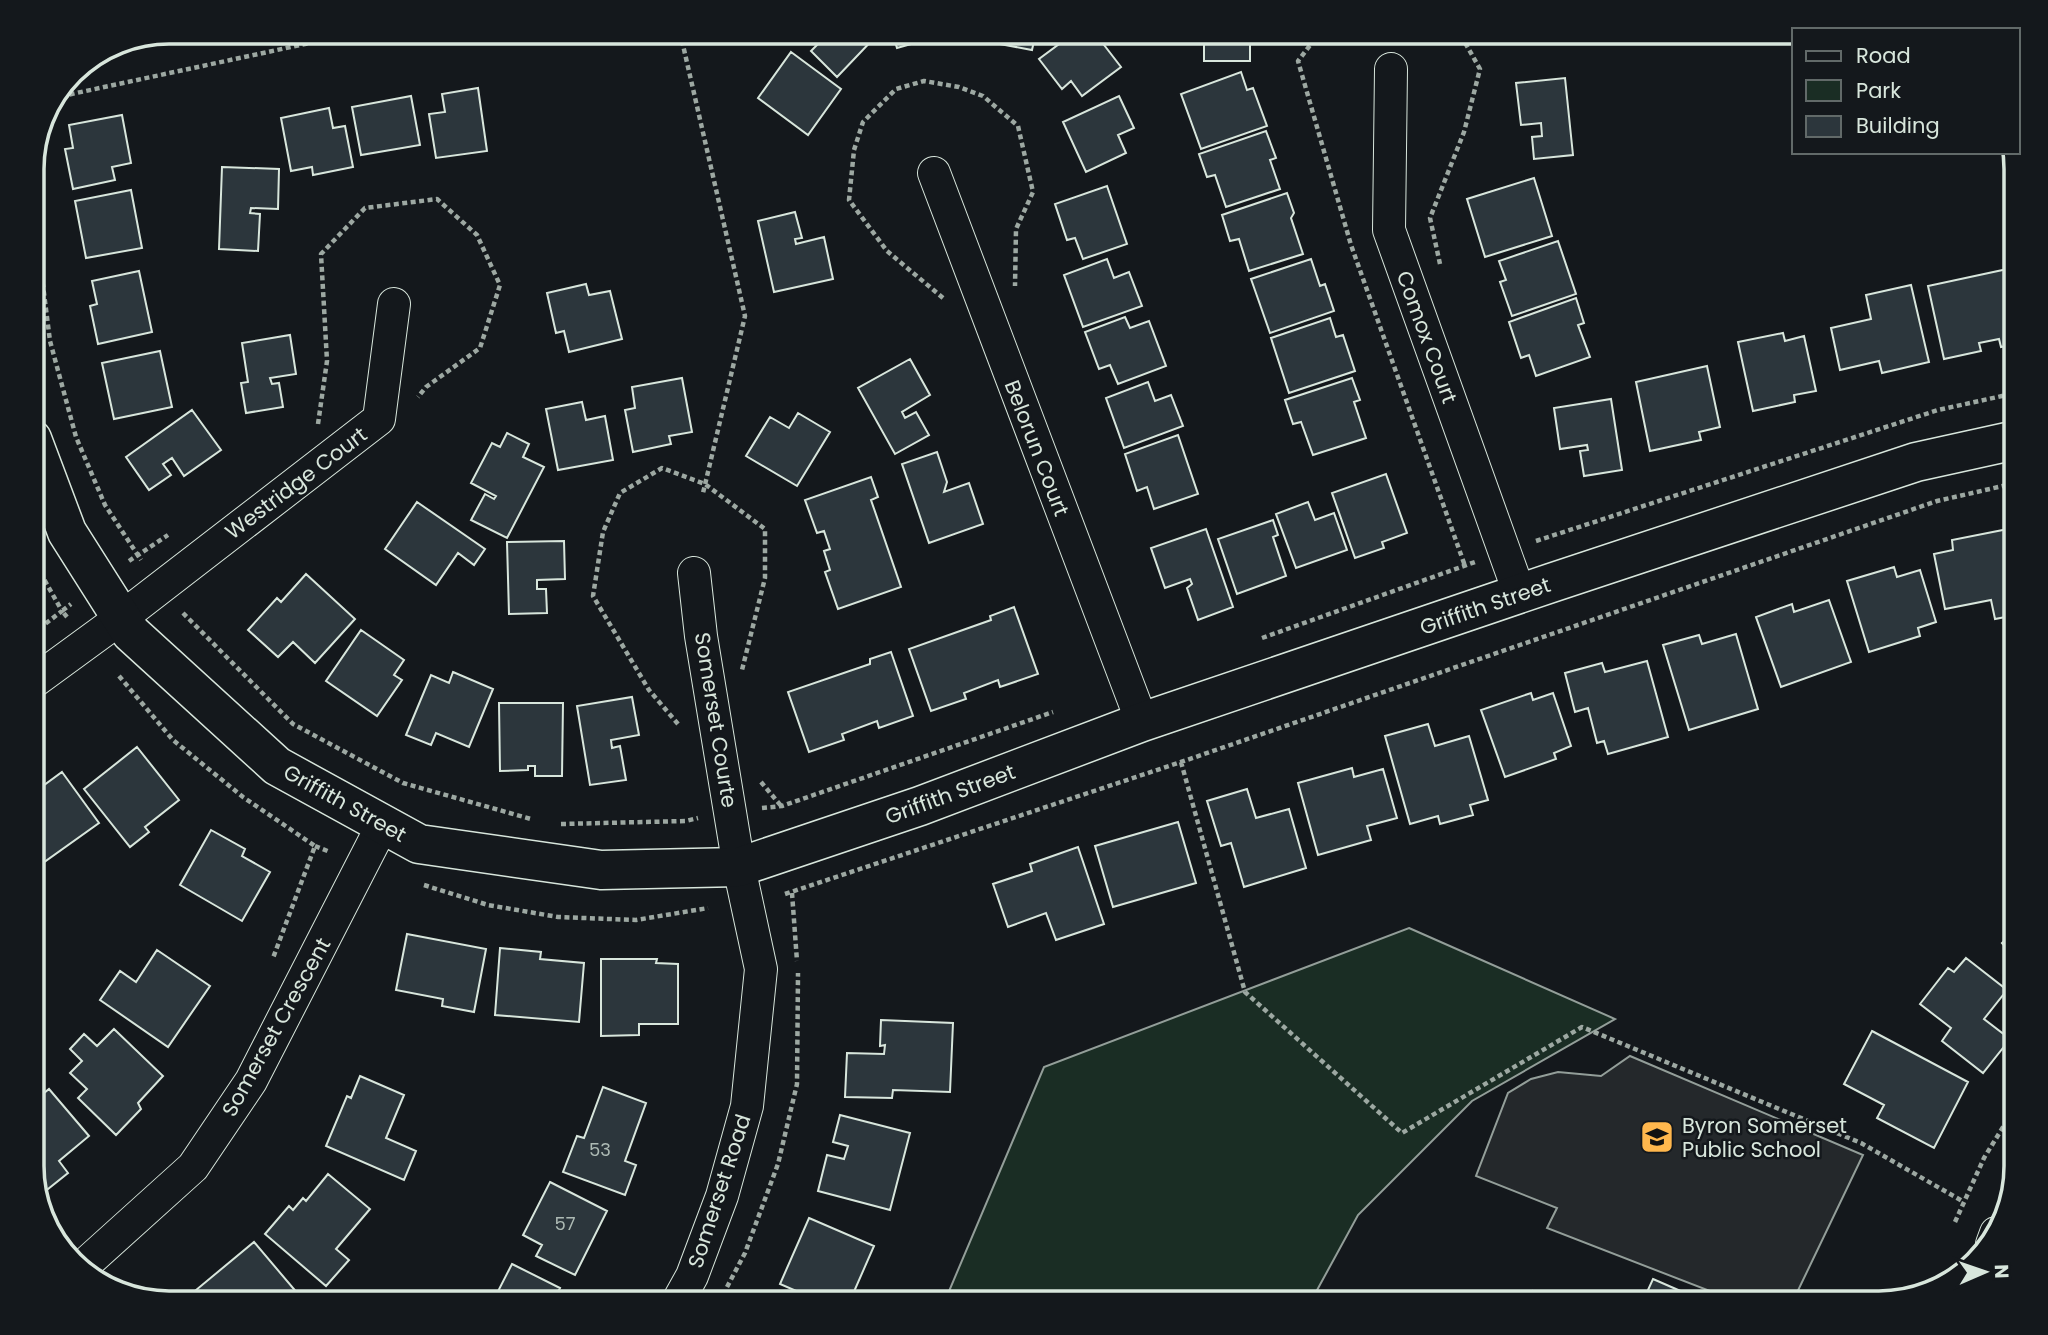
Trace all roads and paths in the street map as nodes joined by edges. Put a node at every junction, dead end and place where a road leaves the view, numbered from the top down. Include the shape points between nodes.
1 (305, 44) edge
2 (683, 44) edge
3 (1311, 44) edge
4 (1466, 44) edge
5 (1391, 69) dead end
6 (69, 95) edge
7 (934, 173) dead end
8 (1442, 272) dead end
9 (44, 293) edge
10 (394, 304) dead end
11 (2004, 396) edge
12 (409, 406) dead end
13 (317, 427) dead end
14 (2004, 443) edge
15 (44, 471) edge
16 (2004, 487) edge
17 (703, 493) dead end
18 (1531, 529) dead end
19 (172, 533) dead end
20 (1537, 541) junction
21 (1503, 552) junction
22 (137, 554) junction
23 (1465, 566) junction
24 (694, 573) dead end
25 (44, 579) edge
26 (100, 583) junction
27 (159, 587) junction
28 (1520, 595) junction
29 (62, 611) junction
30 (121, 618) junction
31 (44, 625) edge
32 (89, 641) junction
33 (1254, 641) dead end
34 (44, 674) edge
35 (1055, 712) dead end
36 (1142, 722) junction
37 (1181, 762) junction
38 (731, 812) junction
39 (536, 821) dead end
40 (383, 824) junction
41 (549, 824) dead end
42 (739, 867) junction
43 (792, 893) dead end
44 (272, 961) dead end
45 (2004, 1126) edge
46 (1964, 1202) junction
47 (1955, 1222) dead end
48 (88, 1262) edge
49 (684, 1291) edge

1 - 6 path
2 - 17 path via 745,316
3 - 23 path via 1298,61 1351,245
4 - 8 path via 1480,69 1464,132 1430,218
5 - 21 street, Comox Court via 1389,230
7 - 36 street, Belorun Court
9 - 22 path via 50,341 76,437 105,505
10 - 27 street, Westridge Court via 379,419
11 - 20 path via 1938,410
12 - 13 path via 426,387 480,348 500,285 477,235 436,200 366,208 321,254 327,360
14 - 28 street, Griffith Street via 1916,462
15 - 26 street, Griffith Street via 67,533
16 - 37 path via 1937,501
18 - 20 path
19 - 22 path
20 - 21 path
21 - 23 path
21 - 28 street, Comox Court
22 - 26 path
22 - 27 path
23 - 33 path
24 - 38 street, Somerset Courte
25 - 29 path
26 - 29 path
26 - 30 street, Griffith Street
27 - 30 street, Westridge Court
27 - 39 path via 293,724 403,783
28 - 36 street, Griffith Street
29 - 31 path
29 - 32 path
30 - 32 street, Westridge Court
30 - 40 street, Griffith Street via 131,633 277,766
32 - 34 street, Westridge Court
32 - 44 path via 173,740 243,797 315,846
35 - 38 path via 782,806
36 - 42 street, Griffith Street via 920,806
37 - 43 path
37 - 46 path via 1245,992 1402,1133 1582,1027 1861,1143
38 - 41 path via 686,821
38 - 42 street, Somerset Courte
40 - 42 street, Griffith Street via 419,844 601,870
40 - 48 street, Somerset Crescent via 251,1081 193,1167
42 - 49 street, Somerset Road via 761,969 747,1106 722,1196
45 - 46 path
46 - 47 path

